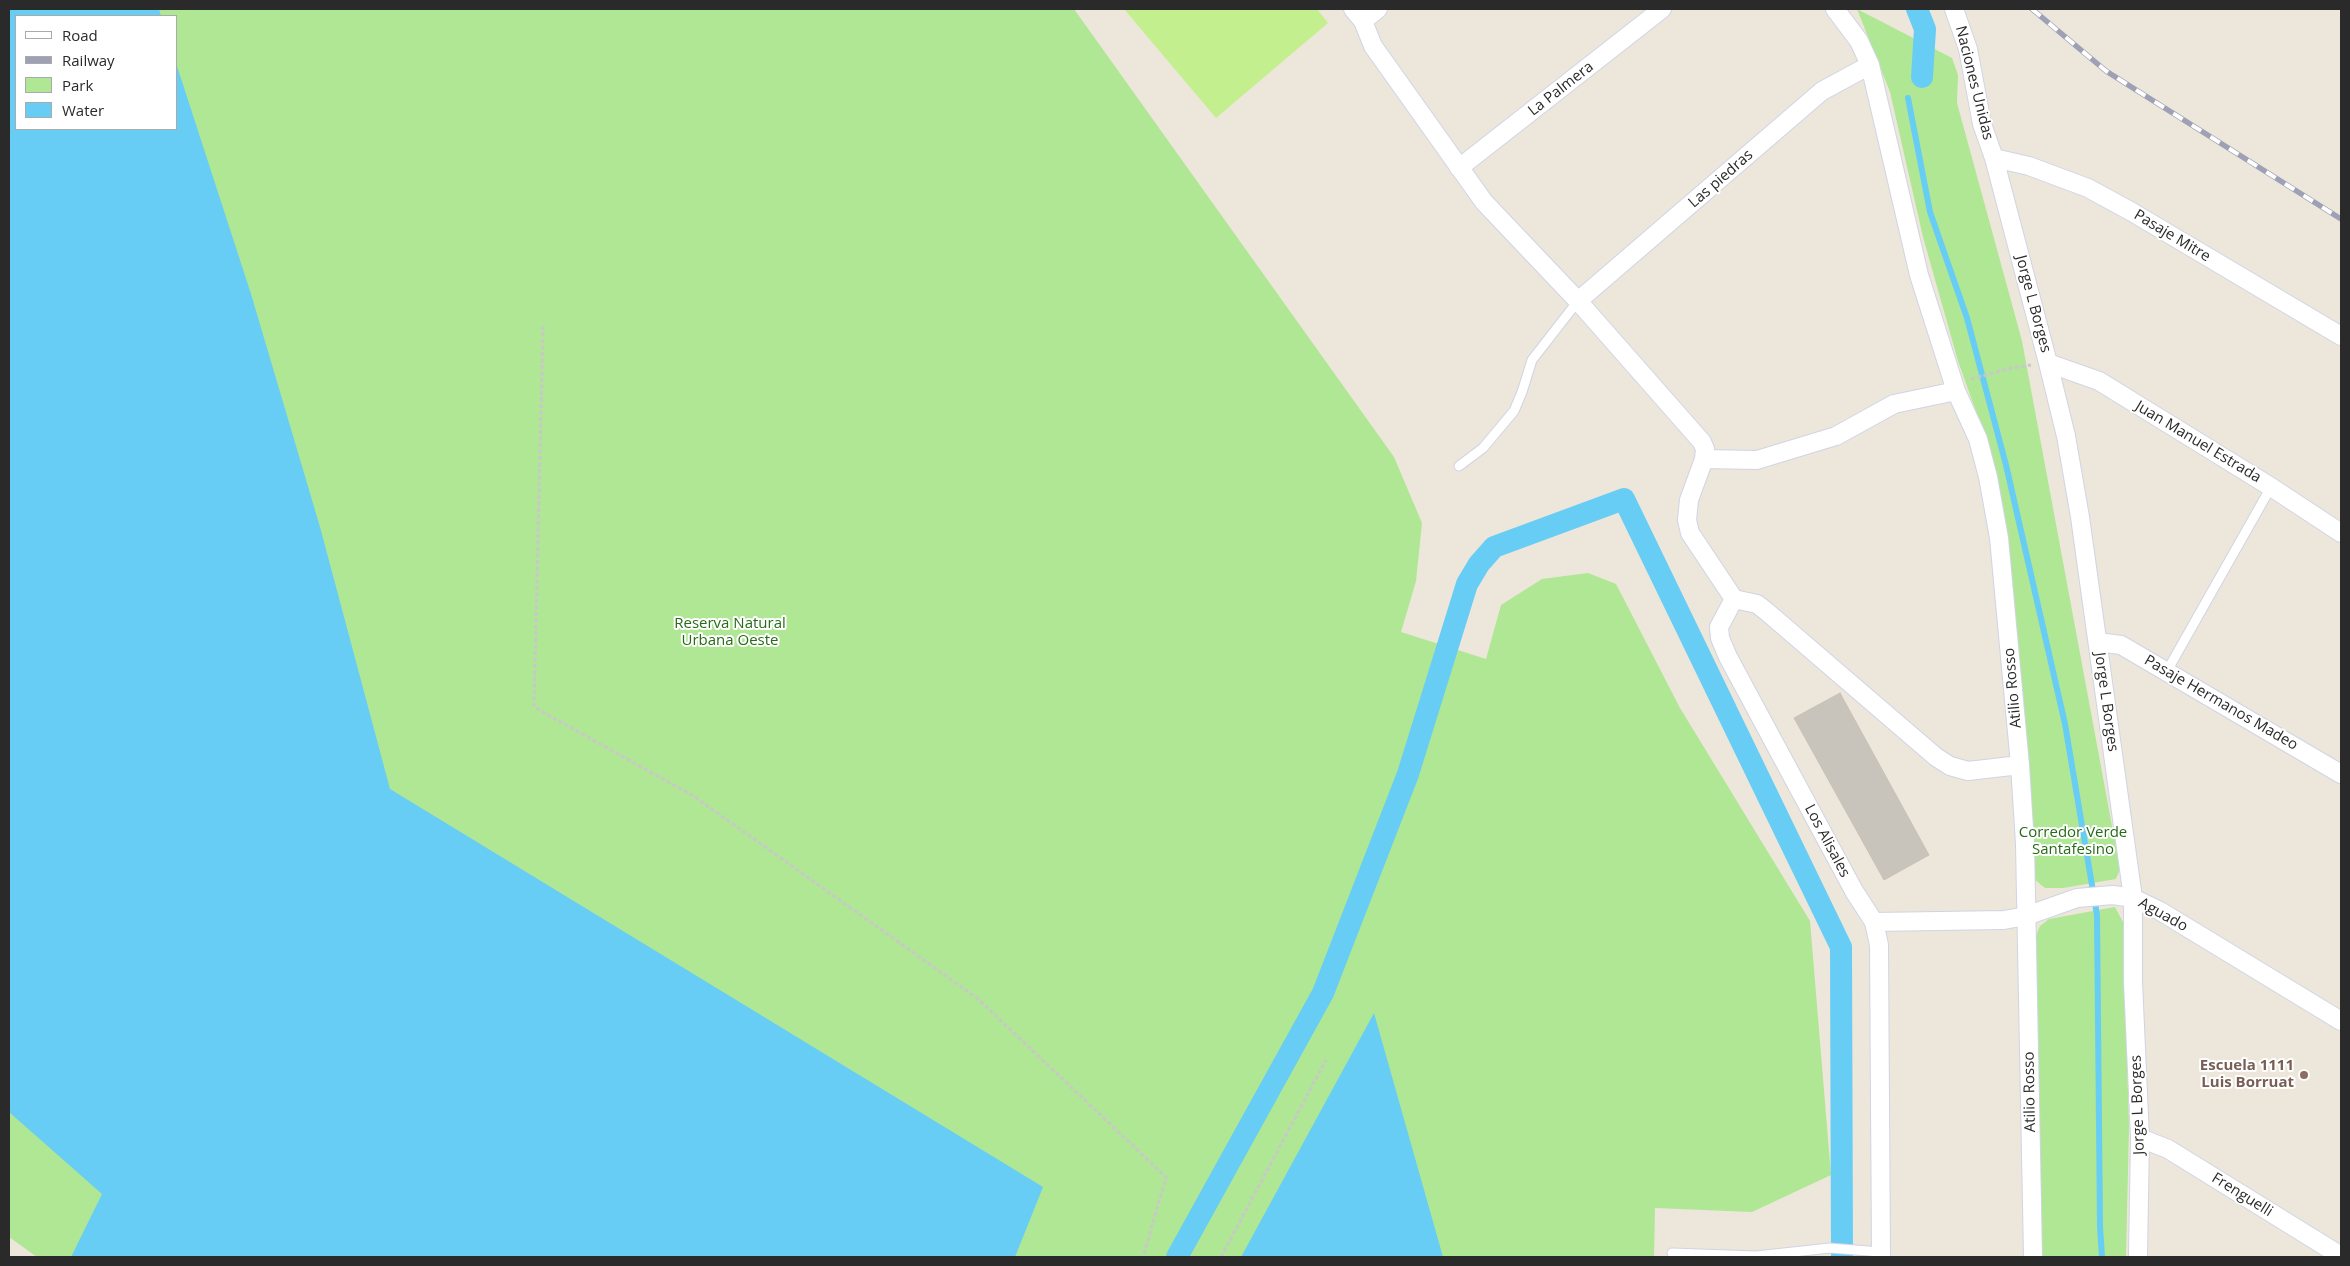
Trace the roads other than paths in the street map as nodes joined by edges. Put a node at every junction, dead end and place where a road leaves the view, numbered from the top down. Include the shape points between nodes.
1 (1378, 9) edge
2 (1662, 9) edge
3 (1835, 9) edge
4 (1954, 9) edge
5 (1358, 15) edge
6 (1870, 65) junction
7 (1994, 158) junction
8 (1459, 168) junction
9 (1578, 301) junction
10 (2341, 336) edge
11 (2048, 362) junction
12 (1956, 391) junction
13 (1704, 459) junction
14 (1460, 466) dead end
15 (2271, 487) junction
16 (2341, 533) edge
17 (1734, 599) junction
18 (2098, 642) junction
19 (2167, 671) junction
20 (2020, 765) junction
21 (2341, 772) edge
22 (2133, 898) junction
23 (2026, 916) junction
24 (1874, 922) junction
25 (2341, 1021) edge
26 (2140, 1138) junction
27 (1672, 1253) dead end
28 (1881, 1255) edge
29 (2341, 1256) edge
30 (2033, 1257) edge
31 (2138, 1257) edge

1 - 5 street
2 - 8 street, La Palmera
3 - 6 street, Atilio Rosso via 1859,41
4 - 7 street, Naciones Unidas via 1968,49 1982,124
5 - 8 street via 1373,46
6 - 9 street, Las piedras via 1822,91
6 - 12 street, Atilio Rosso via 1919,275
7 - 10 street, Pasaje Mitre via 2029,166 2088,188
7 - 11 street, Jorge L Borges
8 - 9 street via 1484,202
9 - 13 street via 1702,442
9 - 14 lane via 1532,360 1514,411 1483,448
11 - 15 street, Juan Manuel Estrada via 2098,381
11 - 18 street, Jorge L Borges via 2068,445
12 - 13 street via 1894,404 1836,436 1757,460
12 - 20 street, Atilio Rosso via 1978,439 1994,505
13 - 17 street via 1689,500 1687,520 1690,533
15 - 16 street, Juan Manuel Estrada
15 - 19 lane
17 - 20 street via 1757,604 1950,766 1968,771
17 - 24 street, Los Alisales via 1719,627 1728,657 1854,891
18 - 19 street, Pasaje Hermanos Madeo via 2121,645
18 - 22 street, Jorge L Borges
19 - 21 street, Pasaje Hermanos Madeo
20 - 23 street, Atilio Rosso
22 - 23 street, Aguado via 2113,895 2077,898
22 - 25 street, Aguado via 2160,911
22 - 26 street, Jorge L Borges
23 - 24 street, Aguado via 2004,920
23 - 30 street, Atilio Rosso
24 - 28 street, Los Alisales via 1879,945
26 - 29 street, Frenguelli via 2168,1149
26 - 31 street, Jorge L Borges
27 - 28 lane via 1756,1256 1830,1248

